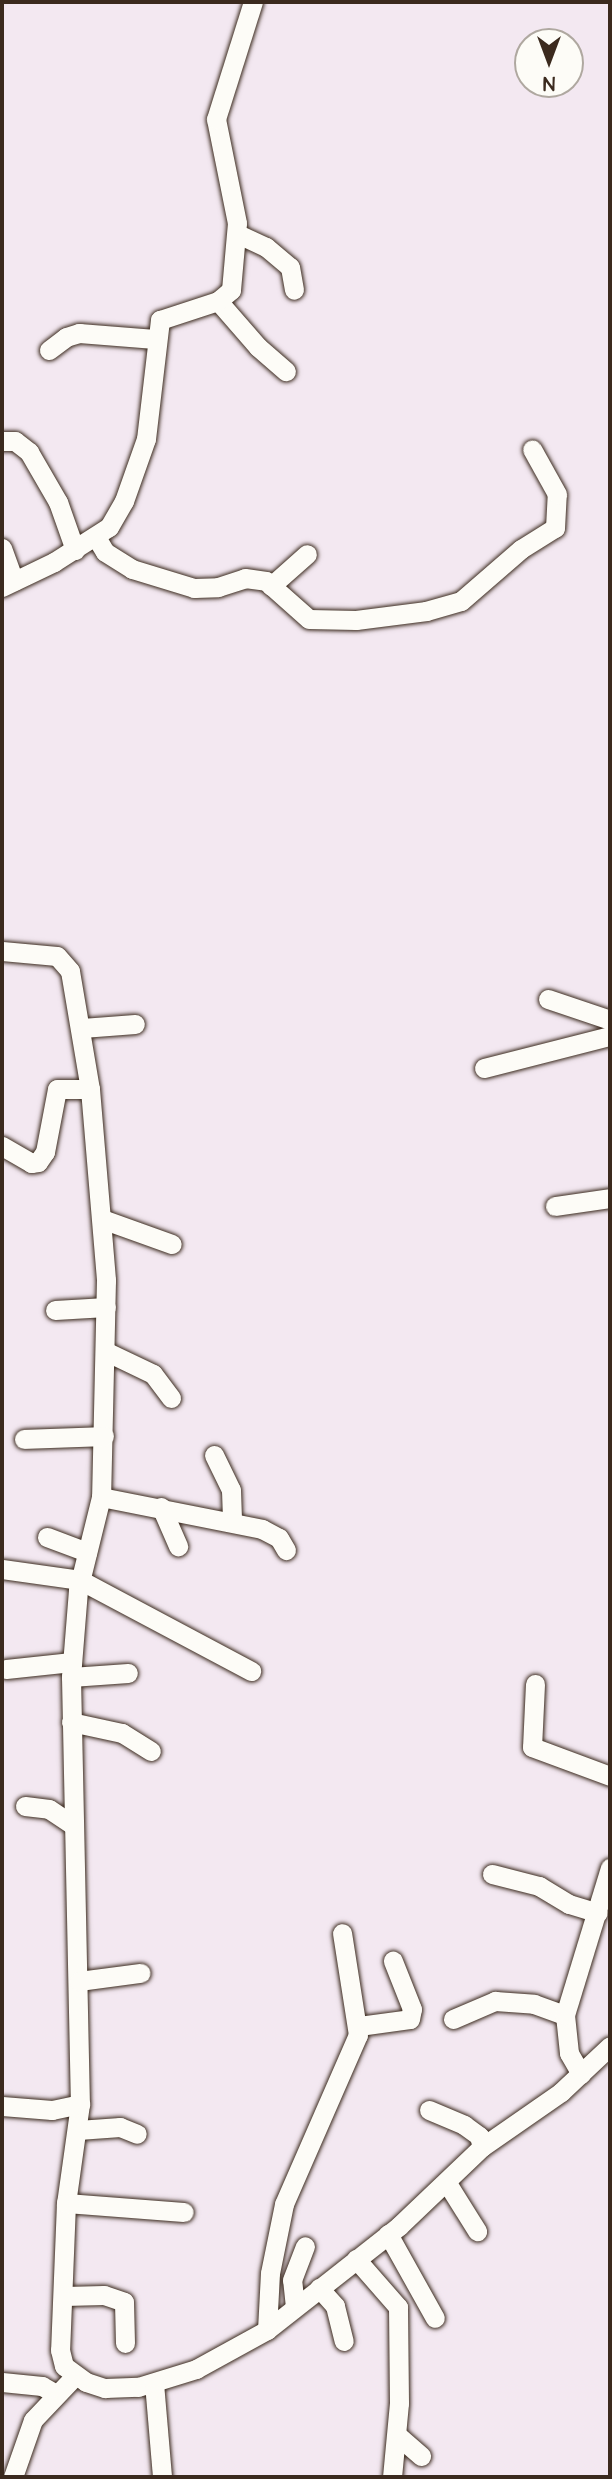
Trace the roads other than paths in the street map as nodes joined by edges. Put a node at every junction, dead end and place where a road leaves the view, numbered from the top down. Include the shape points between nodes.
1 (253, 2) edge
2 (238, 234) junction
3 (294, 290) dead end
4 (218, 301) junction
5 (155, 339) junction
6 (50, 350) dead end
7 (286, 370) dead end
8 (2, 441) edge
9 (532, 449) dead end
10 (96, 537) junction
11 (2, 548) edge
12 (75, 550) junction
13 (307, 554) dead end
14 (8, 584) edge
15 (271, 586) junction
16 (2, 951) edge
17 (548, 999) dead end
18 (610, 1020) edge
19 (135, 1024) dead end
20 (82, 1028) junction
21 (610, 1036) edge
22 (484, 1068) dead end
23 (90, 1089) junction
24 (2, 1146) edge
25 (610, 1198) edge
26 (555, 1206) dead end
27 (102, 1219) junction
28 (172, 1244) dead end
29 (106, 1307) junction
30 (55, 1310) dead end
31 (105, 1351) junction
32 (171, 1398) dead end
33 (104, 1436) junction
34 (24, 1438) dead end
35 (214, 1455) dead end
36 (101, 1497) junction
37 (161, 1507) junction
38 (232, 1522) junction
39 (47, 1537) dead end
40 (178, 1546) dead end
41 (286, 1550) dead end
42 (87, 1552) junction
43 (2, 1569) edge
44 (80, 1580) junction
45 (6, 1669) dead end
46 (71, 1669) junction
47 (251, 1671) dead end
48 (128, 1673) dead end
49 (535, 1684) dead end
50 (71, 1722) junction
51 (151, 1751) dead end
52 (610, 1776) edge
53 (25, 1806) dead end
54 (73, 1825) junction
55 (610, 1868) edge
56 (492, 1874) dead end
57 (598, 1913) junction
58 (342, 1933) dead end
59 (393, 1961) dead end
60 (140, 1973) dead end
61 (79, 1981) junction
62 (565, 2015) junction
63 (453, 2019) dead end
64 (359, 2026) junction
65 (610, 2046) edge
66 (580, 2074) junction
67 (80, 2104) junction
68 (2, 2106) edge
69 (429, 2110) dead end
70 (78, 2130) junction
71 (137, 2134) dead end
72 (482, 2147) junction
73 (447, 2183) junction
74 (66, 2203) junction
75 (184, 2212) dead end
76 (477, 2231) dead end
77 (388, 2234) junction
78 (305, 2246) dead end
79 (356, 2259) junction
80 (319, 2288) junction
81 (64, 2296) junction
82 (295, 2308) junction
83 (435, 2318) dead end
84 (267, 2330) junction
85 (344, 2341) dead end
86 (125, 2343) dead end
87 (74, 2377) junction
88 (2, 2382) edge
89 (154, 2383) junction
90 (56, 2394) junction
91 (397, 2435) junction
92 (421, 2456) dead end
93 (15, 2476) edge
94 (162, 2477) edge
95 (391, 2477) edge

1 - 2 street via 216,119
2 - 3 street via 266,247 290,267
2 - 4 street via 231,290
4 - 5 street via 164,317
4 - 7 street via 258,348
5 - 6 street via 79,333
5 - 10 street via 146,439 115,520
8 - 12 street via 15,441 29,452 58,502
9 - 15 street via 557,494 555,528 520,549 461,601 409,615 309,619
10 - 12 street
10 - 15 street via 111,557 172,583 208,589 256,578
11 - 14 street
12 - 14 street
13 - 15 street
16 - 20 street via 57,956 70,971
17 - 18 street
19 - 20 street
20 - 23 street
21 - 22 street
23 - 24 street via 57,1089 45,1152 38,1162
23 - 27 street
25 - 26 street
27 - 28 street
27 - 29 street
29 - 30 street
29 - 31 street
31 - 32 street via 153,1374
31 - 33 street
33 - 34 street
33 - 36 street
35 - 38 street via 231,1490
36 - 37 street
36 - 42 street
37 - 38 street
37 - 40 street
38 - 41 street via 272,1533
39 - 42 street
42 - 44 street
43 - 44 street
44 - 46 street
44 - 47 street
45 - 46 street
46 - 48 street
46 - 50 street
49 - 52 street via 532,1747
50 - 51 street via 122,1733
50 - 54 street
53 - 54 street via 50,1809
54 - 61 street
55 - 57 street
56 - 57 street via 539,1886 569,1904
57 - 62 street
58 - 64 street
59 - 64 street via 412,2010 410,2019
60 - 61 street
61 - 67 street
62 - 63 street via 534,2004 495,2001
62 - 66 street via 569,2053
64 - 84 street via 356,2044 284,2204 270,2273
65 - 66 street
66 - 72 street
67 - 68 street via 52,2110
67 - 70 street
69 - 72 street via 464,2124 479,2136
70 - 71 street via 120,2127
70 - 74 street
72 - 73 street
73 - 76 street
73 - 77 street
74 - 75 street
74 - 81 street
77 - 79 street
77 - 83 street
78 - 82 street via 292,2280
79 - 80 street
79 - 91 street via 398,2307
80 - 82 street
80 - 85 street via 335,2306
81 - 86 street via 104,2295 124,2302
81 - 87 street via 60,2350 64,2366
82 - 84 street
84 - 89 street via 196,2369
87 - 89 street via 105,2388
87 - 90 street
88 - 90 street via 42,2386
89 - 94 street
90 - 93 street via 29,2426
91 - 92 street
91 - 95 street

